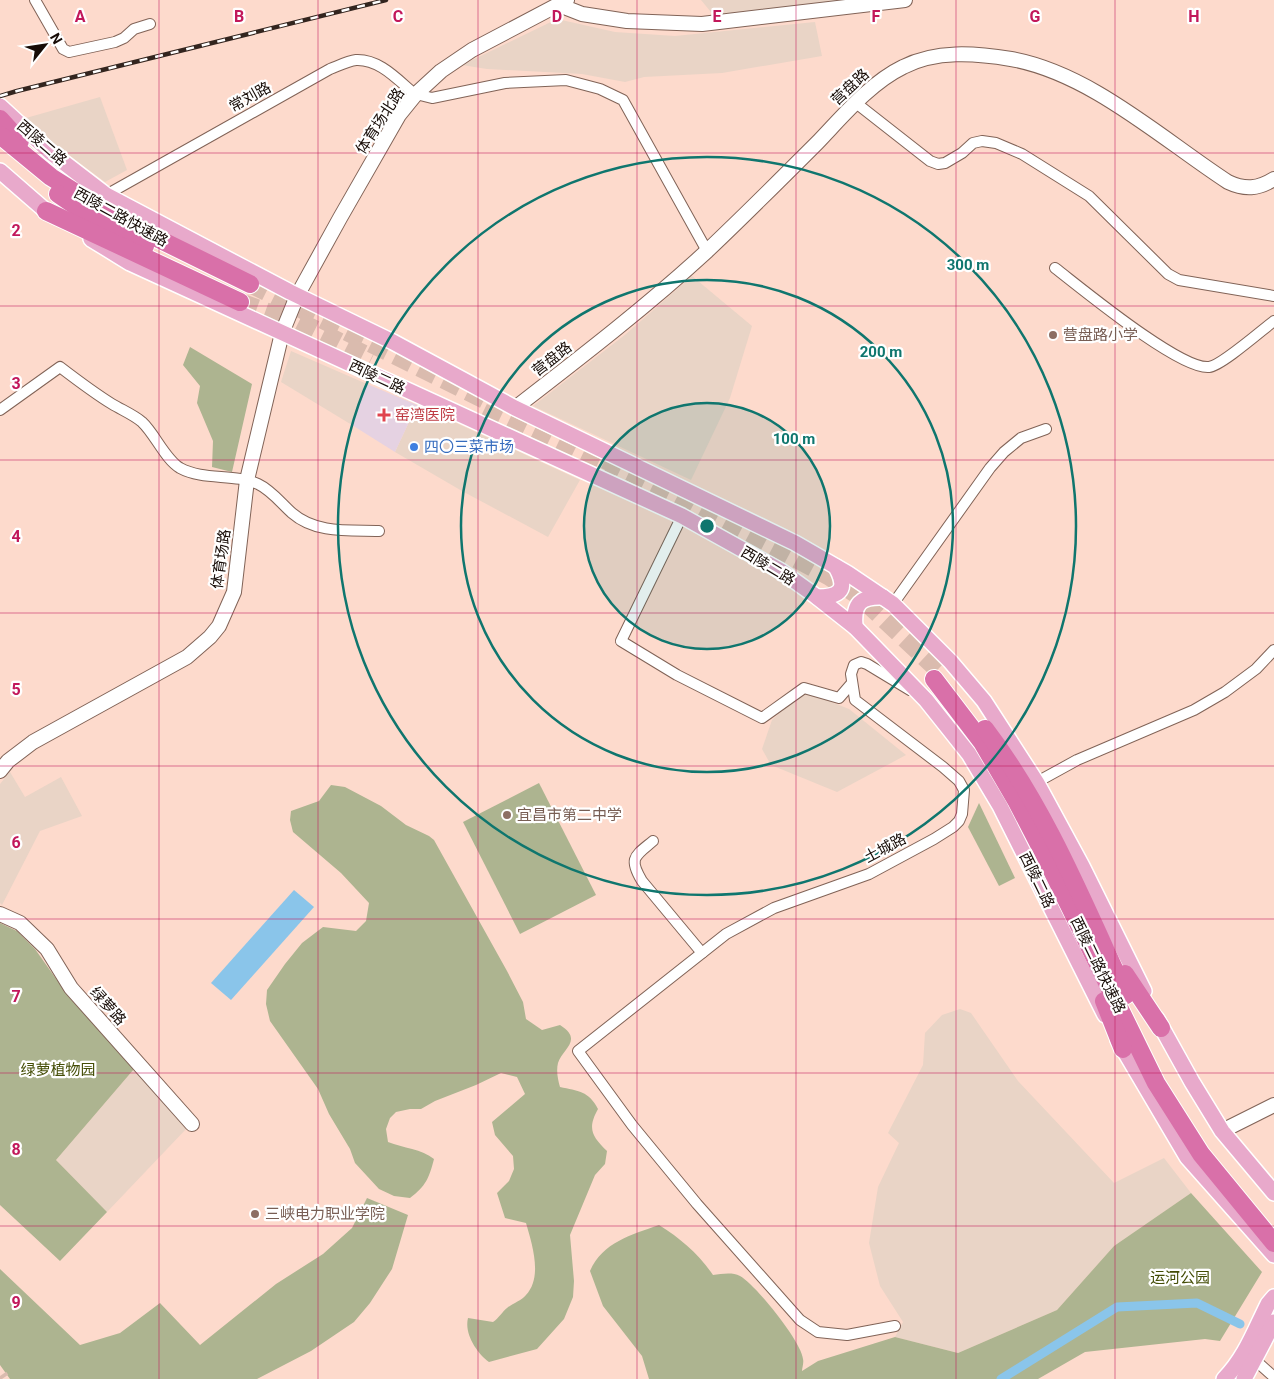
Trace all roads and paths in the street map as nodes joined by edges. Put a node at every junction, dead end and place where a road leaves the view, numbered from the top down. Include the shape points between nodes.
1 (35, 0) edge
2 (905, 0) edge
3 (559, 2) edge
4 (150, 24) dead end
5 (413, 92) junction
6 (856, 103) junction
7 (0, 106) edge
8 (0, 119) edge
9 (0, 135) edge
10 (0, 150) edge
11 (0, 171) edge
12 (1274, 179) edge
13 (106, 196) junction
14 (46, 210) junction
15 (116, 218) junction
16 (707, 251) junction
17 (1055, 268) dead end
18 (245, 293) junction
19 (294, 294) junction
20 (1274, 296) edge
21 (1274, 321) edge
22 (279, 331) junction
23 (516, 408) junction
24 (0, 410) edge
25 (1046, 429) dead end
26 (243, 480) junction
27 (682, 516) junction
28 (379, 531) dead end
29 (836, 567) junction
30 (817, 597) junction
31 (888, 601) junction
32 (855, 627) junction
33 (1274, 650) edge
34 (852, 683) junction
35 (926, 700) junction
36 (0, 761) edge
37 (0, 771) edge
38 (1037, 782) junction
39 (654, 842) dead end
40 (1043, 852) junction
41 (0, 914) edge
42 (1088, 914) junction
43 (702, 953) junction
44 (1124, 1005) junction
45 (1161, 1028) junction
46 (1123, 1049) junction
47 (1274, 1105) edge
48 (192, 1124) dead end
49 (1222, 1130) junction
50 (1274, 1193) edge
51 (1274, 1228) edge
52 (1274, 1243) edge
53 (1274, 1255) edge
54 (1274, 1297) edge
55 (1274, 1322) edge
56 (895, 1326) dead end
57 (1255, 1360) junction
58 (1274, 1377) edge
59 (1224, 1379) edge
60 (1244, 1379) edge

1 - 4 street via 63,49 69,52 115,42 134,29
2 - 3 street via 702,24 627,21 582,14
3 - 5 street, 体育场北路 via 472,50
5 - 13 street, 常刘路 via 385,69 356,60 330,69
5 - 16 street via 432,98 504,83 566,80 600,89 623,100
5 - 19 street, 体育场北路 via 396,113
6 - 12 street, 营盘路 via 883,80 916,60 955,54 1011,59 1066,77 1114,103 1239,187 1254,188
6 - 16 street, 营盘路
6 - 20 street via 938,164 953,160 973,143 982,141 1022,154 1089,196 1168,274 1180,280
7 - 13 main road, 西陵二路 via 50,152
8 - 15 highway via 22,143
9 - 15 highway, 西陵二路快速路 via 51,177
10 - 18 highway, 西陵二路快速路 via 79,209 119,233
11 - 14 main road, 西陵二路
13 - 19 main road, 西陵二路
14 - 18 highway
14 - 22 main road, 西陵二路 via 130,263
15 - 18 highway, 西陵二路快速路
16 - 23 street, 营盘路 via 626,322
17 - 21 street via 1158,345 1195,365 1209,367 1220,363
19 - 22 street, 体育场路
19 - 23 main road, 西陵二路 via 393,342
22 - 26 street, 体育场路 via 262,375
22 - 27 main road, 西陵二路
23 - 29 main road, 西陵二路 via 739,515
24 - 26 street via 60,367 99,396 140,420 179,467 195,474
25 - 31 street via 1021,438 1004,452
26 - 28 street via 259,484 294,514 315,526
26 - 36 street, 体育场路 via 227,582 212,625 200,638 169,660 32,735
26 - 37 street, 体育场路 via 234,592 220,626 187,657 34,742
27 - 30 main road, 西陵二路 via 780,571
27 - 34 street via 621,641 678,675 762,718 804,688 839,698
29 - 30 main road via 843,582 839,592
29 - 31 main road, 西陵二路
30 - 32 main road, 西陵二路
31 - 32 main road via 872,597 860,602 854,612
31 - 38 main road, 西陵二路 via 950,661 984,701
32 - 35 main road, 西陵二路
33 - 38 street via 1240,682 1194,710 1077,760
34 - 35 street via 854,665 861,662 875,667
34 - 43 street, 土城路 via 856,700 959,781 964,790 962,814 953,827 869,874 774,908 726,934
35 - 46 main road, 西陵二路 via 969,754 1000,806
38 - 45 main road, 西陵二路
39 - 43 street via 636,856 635,869
40 - 42 highway, 西陵二路快速路 via 982,742 937,676 1006,756 1046,825
40 - 44 highway, 西陵二路快速路
40 - 46 highway
41 - 48 street, 绿萝路 via 20,923 47,949 71,988
42 - 44 highway, 西陵二路快速路
42 - 45 highway
43 - 56 street, 土城路 via 578,1051 632,1125 697,1204 800,1320 818,1332 846,1335
44 - 51 highway, 西陵二路快速路 via 1207,1146
44 - 52 highway, 西陵二路快速路 via 1156,1084 1202,1154
45 - 49 main road, 西陵二路
46 - 53 main road, 西陵二路 via 1187,1157
47 - 49 street
49 - 50 main road, 西陵二路
54 - 59 main road via 1244,1352
55 - 57 main road
57 - 58 street
57 - 60 main road

